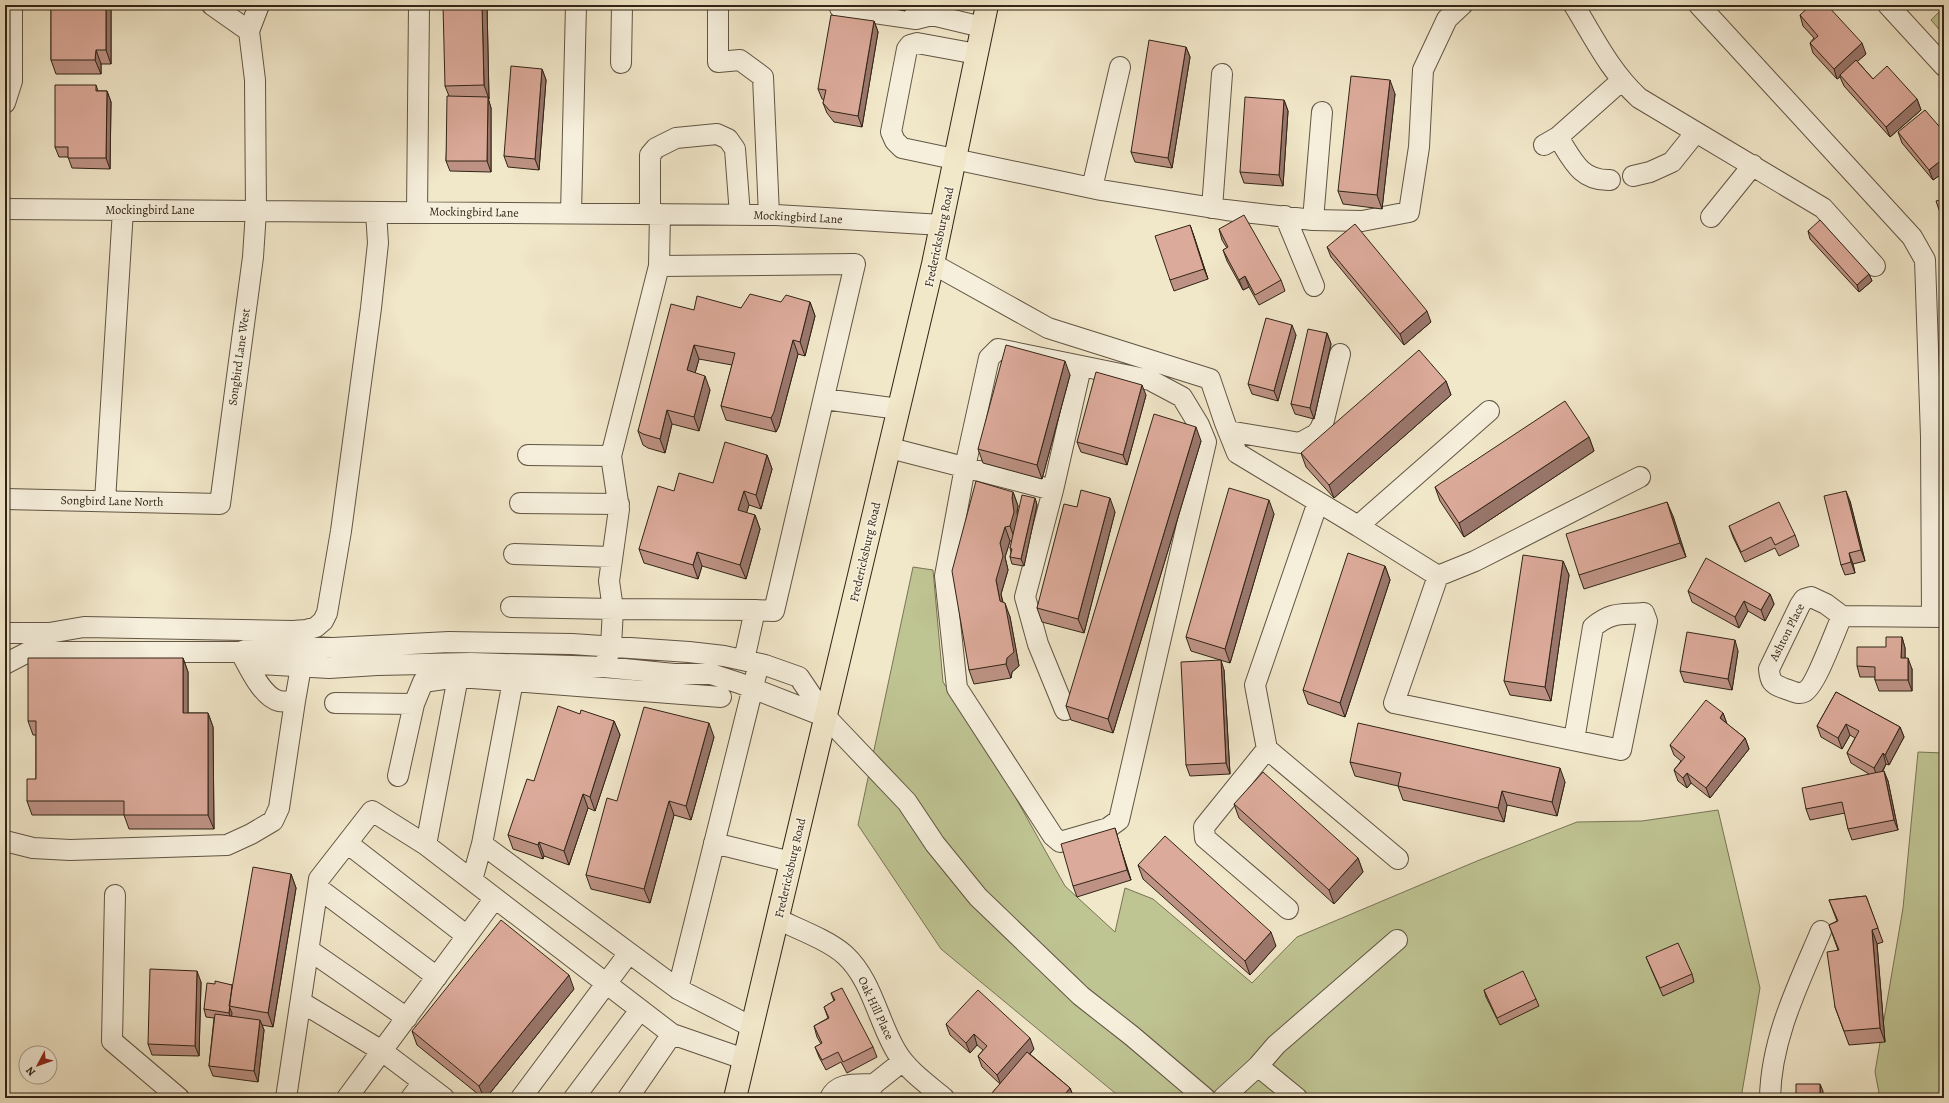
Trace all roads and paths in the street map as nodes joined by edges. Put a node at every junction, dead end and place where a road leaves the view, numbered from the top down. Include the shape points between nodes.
1 (12, 5) edge
2 (212, 5) edge
3 (258, 5) edge
4 (419, 5) edge
5 (576, 5) edge
6 (622, 5) edge
7 (718, 5) edge
8 (841, 5) edge
9 (987, 5) edge
10 (1462, 5) edge
11 (1574, 5) edge
12 (1699, 5) edge
13 (1888, 5) edge
14 (917, 12) edge
15 (982, 27) junction
16 (249, 31) junction
17 (977, 54) junction
18 (621, 63) dead end
19 (1944, 66) edge
20 (1120, 67) dead end
21 (1222, 74) dead end
22 (1621, 81) junction
23 (5, 103) edge
24 (1322, 112) dead end
25 (1696, 132) junction
26 (955, 159) junction
27 (1753, 165) junction
28 (1633, 176) dead end
29 (1610, 180) dead end
30 (1092, 188) junction
31 (1212, 208) junction
32 (5, 209) edge
33 (123, 210) junction
34 (256, 211) junction
35 (376, 212) junction
36 (417, 212) junction
37 (571, 213) junction
38 (655, 214) junction
39 (740, 215) junction
40 (769, 215) junction
41 (1285, 216) junction
42 (1711, 216) dead end
43 (1313, 220) junction
44 (942, 225) junction
45 (933, 264) junction
46 (660, 266) junction
47 (1875, 266) dead end
48 (1314, 286) dead end
49 (1340, 354) dead end
50 (1081, 367) junction
51 (824, 399) junction
52 (899, 409) junction
53 (1489, 411) dead end
54 (1228, 432) junction
55 (890, 448) junction
56 (528, 455) dead end
57 (611, 456) junction
58 (965, 467) junction
59 (1640, 478) dead end
60 (1053, 490) junction
61 (5, 498) edge
62 (105, 501) junction
63 (1318, 502) junction
64 (520, 503) dead end
65 (220, 504) joint
66 (619, 504) junction
67 (1358, 526) junction
68 (514, 554) dead end
69 (612, 557) junction
70 (1438, 576) junction
71 (511, 607) dead end
72 (613, 609) junction
73 (755, 610) junction
74 (1842, 616) junction
75 (1938, 617) edge
76 (5, 633) edge
77 (460, 642) junction
78 (611, 646) junction
79 (304, 647) junction
80 (240, 652) junction
81 (751, 662) junction
82 (5, 664) edge
83 (302, 667) junction
84 (604, 667) junction
85 (459, 670) junction
86 (513, 681) junction
87 (601, 688) junction
88 (753, 688) junction
89 (721, 698) dead end
90 (295, 701) junction
91 (335, 703) dead end
92 (414, 704) junction
93 (1065, 710) dead end
94 (826, 717) junction
95 (1574, 740) junction
96 (1267, 749) junction
97 (398, 776) dead end
98 (5, 841) edge
99 (347, 843) junction
100 (714, 843) junction
101 (482, 844) junction
102 (426, 845) junction
103 (1398, 859) dead end
104 (791, 862) junction
105 (472, 880) junction
106 (318, 888) junction
107 (115, 895) dead end
108 (496, 898) junction
109 (1288, 909) dead end
110 (777, 919) junction
111 (1821, 931) dead end
112 (467, 936) junction
113 (1397, 940) dead end
114 (309, 950) junction
115 (629, 953) junction
116 (437, 977) junction
117 (606, 983) junction
118 (678, 989) junction
119 (301, 1002) junction
120 (640, 1010) junction
121 (407, 1018) junction
122 (752, 1027) junction
123 (672, 1034) junction
124 (382, 1051) junction
125 (744, 1059) junction
126 (903, 1061) junction
127 (1258, 1066) junction
128 (423, 1082) junction
129 (870, 1091) edge
130 (179, 1098) edge
131 (286, 1098) edge
132 (347, 1098) edge
133 (411, 1098) edge
134 (444, 1098) edge
135 (521, 1098) edge
136 (574, 1098) edge
137 (628, 1098) edge
138 (735, 1098) edge
139 (830, 1098) edge
140 (944, 1098) edge
141 (1205, 1098) edge
142 (1223, 1098) edge
143 (1297, 1098) edge
144 (1770, 1098) edge

1 - 23 street via 12,81
2 - 16 street
3 - 16 street
4 - 36 street
5 - 37 street
6 - 18 street
7 - 40 street via 718,62 740,60 763,78
8 - 14 street via 840,8
9 - 15 main road, Fredericksburg Road
10 - 43 street via 1448,18 1423,70 1419,147 1410,212 1362,221
11 - 22 street
12 - 75 street via 1912,237 1926,260
13 - 19 street
14 - 15 street
15 - 17 main road, Fredericksburg Road
16 - 34 street, Songbird Lane West via 255,80
17 - 26 main road, Fredericksburg Road
17 - 26 street via 917,43 910,45 892,120 891,132 902,148
20 - 30 street
21 - 31 street
22 - 25 street via 1639,98
22 - 29 street via 1551,141 1587,176 1598,181
24 - 43 street
25 - 27 street
25 - 28 street via 1672,162
26 - 30 street
26 - 44 main road, Fredericksburg Road
27 - 42 street
27 - 47 street via 1823,208
30 - 31 street
31 - 41 street
32 - 33 street, Mockingbird Lane
33 - 34 street, Mockingbird Lane
33 - 62 street
34 - 35 street, Mockingbird Lane
34 - 65 street, Songbird Lane West via 253,257
35 - 36 street, Mockingbird Lane
35 - 76 street via 378,233 370,308 338,552 327,613 323,621 316,627 293,631 84,627 49,633
36 - 37 street, Mockingbird Lane
37 - 38 street, Mockingbird Lane
38 - 39 street, Mockingbird Lane
38 - 39 street via 650,155 656,148 676,138 718,134 728,139 735,149
38 - 46 street
39 - 40 street, Mockingbird Lane
40 - 44 street, Mockingbird Lane
41 - 43 street
41 - 48 street
44 - 45 main road, Fredericksburg Road
45 - 52 main road, Fredericksburg Road
45 - 54 street via 1048,328 1210,379
46 - 51 street via 855,264
46 - 57 street
49 - 54 street via 1324,420 1316,434 1300,443
50 - 58 street via 998,349 989,358
50 - 58 street via 1150,380 1182,398 1206,442 1119,820 1108,828 1060,842 1053,836 957,688 945,576
50 - 60 street
51 - 52 street
51 - 73 street via 774,611
52 - 55 main road, Fredericksburg Road
53 - 67 street
54 - 63 street via 1237,454
55 - 58 street
55 - 94 main road, Fredericksburg Road
56 - 57 street
57 - 66 street
58 - 60 street
59 - 70 street via 1475,561
60 - 93 street via 1025,597 1038,644
61 - 62 street, Songbird Lane North
62 - 65 street, Songbird Lane North
63 - 67 street
63 - 96 street via 1255,685
64 - 66 street
66 - 69 street
67 - 70 street
68 - 69 street
69 - 72 street via 608,581
70 - 95 street via 1394,703
71 - 72 street
72 - 73 street
72 - 78 street
73 - 81 street
74 - 74 street, Ashton Place via 1811,597 1804,599 1769,669 1770,680 1774,685 1796,692 1806,691 1814,681
74 - 75 street
77 - 78 street
77 - 79 street
77 - 85 street
78 - 81 street via 689,652
78 - 84 street
79 - 80 street via 260,645
79 - 83 street
80 - 82 street via 28,652
80 - 83 street via 260,664
80 - 90 street via 256,680 269,696 278,701
81 - 88 street
81 - 94 street via 799,678
83 - 85 street via 377,665
83 - 90 street
84 - 85 street
84 - 87 street
84 - 88 street via 674,674 711,674
85 - 86 street
85 - 92 street via 423,682
85 - 102 street
86 - 87 street
86 - 101 street
87 - 89 street
88 - 94 street
88 - 100 street
90 - 98 street via 279,808 273,821 252,834 227,846 163,848 70,850 32,848
91 - 92 street
92 - 97 street
94 - 104 main road, Fredericksburg Road
94 - 141 street via 907,802 935,844 978,897 1081,996
95 - 95 street via 1621,750 1647,621 1644,613 1615,614 1593,627
96 - 103 street
96 - 109 street via 1204,827 1205,838
99 - 102 street via 372,811
99 - 106 street via 319,879
99 - 112 street
100 - 104 street
100 - 118 street
101 - 105 street
101 - 115 street
102 - 105 street
104 - 110 main road, Fredericksburg Road
105 - 108 street
106 - 114 street
106 - 116 street
107 - 130 street via 112,1041
108 - 112 street
108 - 117 street
110 - 122 main road, Fredericksburg Road
110 - 126 street, Oak Hill Place via 846,955 858,970 886,1032
111 - 144 street via 1784,1022 1772,1063
112 - 116 street
113 - 127 street via 1276,1045
114 - 119 street
114 - 121 street
115 - 117 street
115 - 118 street
116 - 121 street
117 - 120 street
117 - 135 street
118 - 122 street
119 - 124 street
119 - 131 street
120 - 123 street
120 - 136 street
121 - 124 street
122 - 125 main road, Fredericksburg Road
123 - 125 street
123 - 137 street
124 - 128 street
124 - 132 street
125 - 138 main road, Fredericksburg Road
126 - 129 street
126 - 140 street, Oak Hill Place
127 - 142 street
127 - 143 street
128 - 133 street
128 - 134 street
129 - 139 street via 843,1085 834,1091

